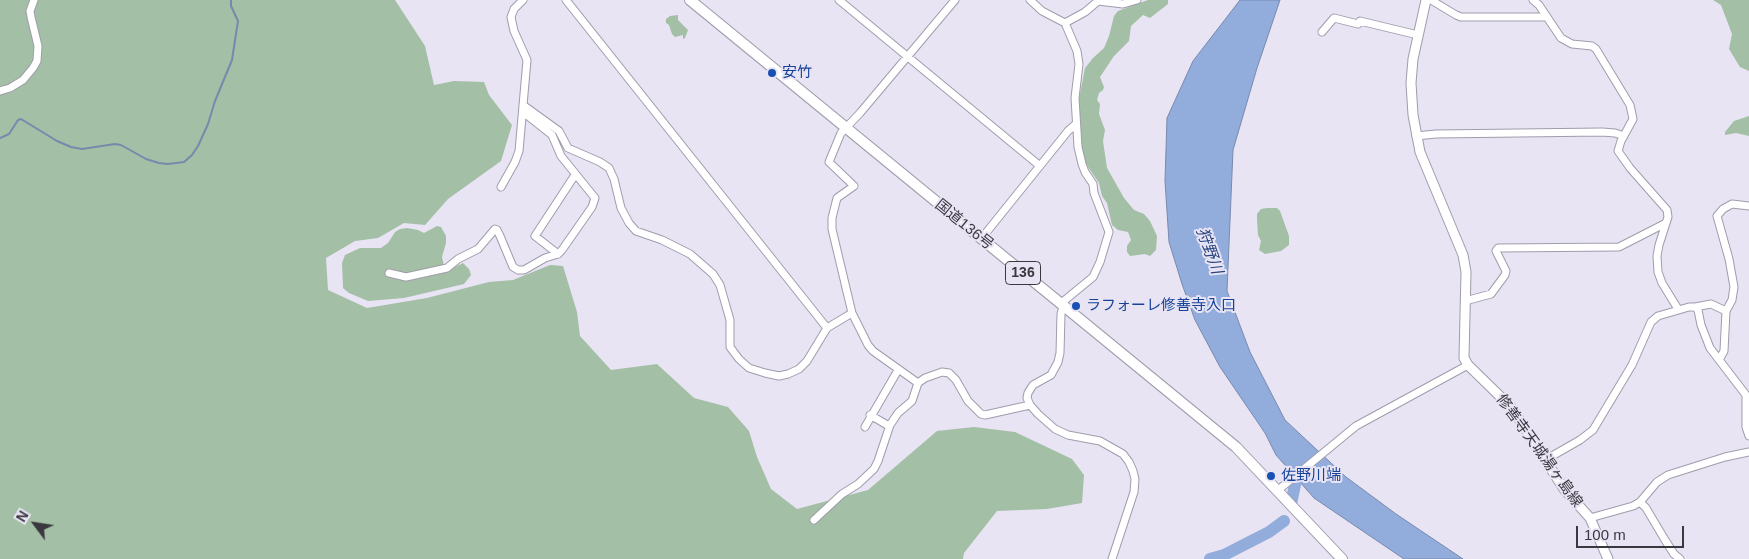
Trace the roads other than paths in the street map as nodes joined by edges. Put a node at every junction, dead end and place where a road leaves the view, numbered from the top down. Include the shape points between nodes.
1 (34, 0) edge
2 (523, 0) edge
3 (566, 0) edge
4 (690, 0) edge
5 (840, 0) edge
6 (954, 0) edge
7 (1030, 0) edge
8 (1137, 0) edge
9 (1426, 0) edge
10 (1431, 0) edge
11 (1533, 0) edge
12 (1546, 17) junction
13 (1065, 24) junction
14 (1322, 32) dead end
15 (1418, 35) junction
16 (908, 57) junction
17 (0, 91) edge
18 (523, 109) junction
19 (1076, 124) junction
20 (846, 129) junction
21 (1416, 136) junction
22 (1624, 136) junction
23 (1040, 166) junction
24 (575, 174) junction
25 (502, 186) dead end
26 (1749, 206) edge
27 (1666, 223) junction
28 (981, 239) junction
29 (558, 254) junction
30 (389, 273) dead end
31 (1465, 301) junction
32 (1063, 305) junction
33 (1695, 307) junction
34 (1678, 309) junction
35 (1726, 311) junction
36 (852, 313) junction
37 (827, 328) junction
38 (1719, 360) junction
39 (1468, 366) junction
40 (898, 370) junction
41 (918, 383) junction
42 (1030, 405) junction
43 (870, 415) junction
44 (889, 426) junction
45 (864, 427) dead end
46 (1749, 436) edge
47 (1749, 452) edge
48 (1545, 460) junction
49 (1280, 488) junction
50 (1640, 502) junction
51 (1590, 518) junction
52 (814, 520) dead end
53 (1112, 559) edge
54 (1342, 559) edge
55 (1608, 559) edge
56 (1680, 559) edge

1 - 17 street via 30,17 38,46 37,60 23,80
2 - 18 street via 514,8 511,17 527,60
3 - 37 street
4 - 20 highway, 国道136号 / 136
5 - 16 street
6 - 16 street
7 - 13 street
8 - 13 street via 1123,4 1098,1
9 - 15 main road
10 - 12 street via 1461,17
11 - 12 street
12 - 22 street via 1555,32 1567,42 1594,47 1602,56 1632,109 1633,119
13 - 19 street via 1079,64
14 - 15 street via 1334,18
15 - 21 main road via 1411,83
16 - 20 street
16 - 23 street
18 - 24 street via 552,135 561,156
18 - 25 street via 519,151
18 - 37 street via 559,131 568,148 609,168 623,212 636,230 690,254 713,274 720,285 730,320 730,347 749,368 779,376 799,369
19 - 23 street
19 - 32 street via 1082,164 1093,184 1109,232 1093,277 1068,296
20 - 28 highway, 国道136号 / 136
20 - 36 street via 840,135 829,162 854,186 838,198 832,218
21 - 22 street via 1602,132
21 - 31 main road via 1463,255
22 - 27 street via 1618,147 1620,155 1667,210
23 - 28 street
24 - 29 street via 594,194 595,200
24 - 29 street via 535,236
26 - 35 street via 1732,204 1717,216 1734,287
27 - 31 street via 1616,248 1498,248 1496,251 1505,275 1491,294
27 - 34 street via 1658,245 1658,272
28 - 32 highway, 国道136号 / 136
29 - 30 street via 524,270 516,270 495,229 478,249 442,270 406,277
31 - 39 main road via 1464,358
32 - 42 street via 1058,362 1051,375 1030,388 1027,398
32 - 49 highway, 国道136号 / 136 via 1236,447
33 - 34 street
33 - 35 street via 1711,304
33 - 38 street via 1708,342
34 - 48 street via 1651,322 1632,365 1593,430
35 - 38 street via 1724,352
36 - 37 street
36 - 40 street via 868,346
38 - 46 street via 1746,395
39 - 48 main road, 修善寺天城湯ヶ島線 via 1512,408
39 - 49 street via 1374,414
40 - 41 street
40 - 43 street
41 - 42 street via 936,373 949,373 980,414
41 - 44 street via 912,402
42 - 53 street via 1055,429 1100,441 1124,454 1129,462 1135,479 1134,492
43 - 44 street
43 - 45 street
44 - 52 street via 874,469
47 - 50 street via 1668,475 1657,482
48 - 51 main road, 修善寺天城湯ヶ島線 via 1564,489
49 - 54 highway, 国道136号 / 136
50 - 51 street
50 - 56 street
51 - 55 main road, 修善寺天城湯ヶ島線

